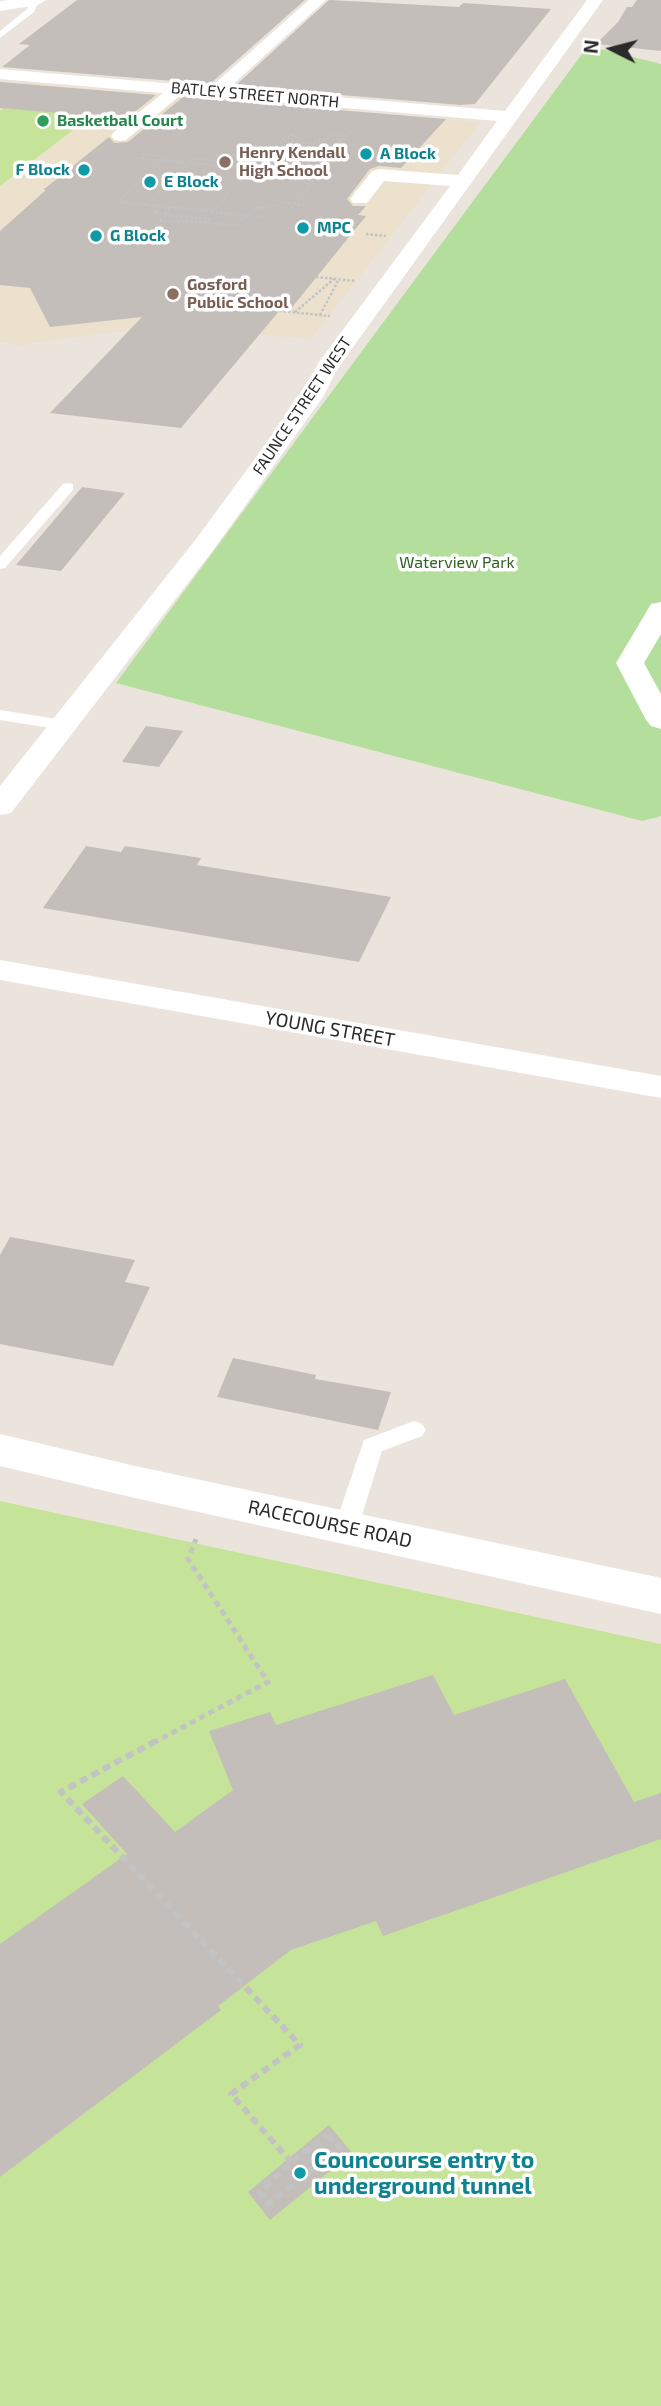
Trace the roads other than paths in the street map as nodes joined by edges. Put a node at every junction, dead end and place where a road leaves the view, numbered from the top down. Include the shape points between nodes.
1 (318, 0) edge
2 (595, 0) edge
3 (37, 1) edge
4 (0, 6) edge
5 (0, 35) edge
6 (0, 74) edge
7 (179, 88) junction
8 (216, 91) junction
9 (510, 117) junction
10 (120, 136) dead end
11 (463, 181) junction
12 (360, 199) dead end
13 (68, 487) dead end
14 (0, 565) edge
15 (661, 610) edge
16 (0, 715) edge
17 (661, 720) edge
18 (63, 725) junction
19 (0, 806) edge
20 (0, 970) edge
21 (661, 1087) edge
22 (414, 1430) dead end
23 (0, 1450) edge
24 (346, 1528) junction
25 (661, 1596) edge

1 - 8 street
2 - 9 street, FAUNCE STREET WEST
3 - 4 street
3 - 5 lane
6 - 7 street, BATLEY STREET NORTH
7 - 8 street, BATLEY STREET NORTH
7 - 10 street
8 - 9 street, BATLEY STREET NORTH
9 - 11 street, FAUNCE STREET WEST
11 - 12 street via 379,175
11 - 18 street, FAUNCE STREET WEST via 205,544
13 - 14 lane
15 - 17 street via 630,663
16 - 18 lane
18 - 19 street, FAUNCE STREET WEST
20 - 21 street, YOUNG STREET
22 - 24 lane via 372,1446
23 - 24 street, RACECOURSE ROAD
24 - 25 street, RACECOURSE ROAD

